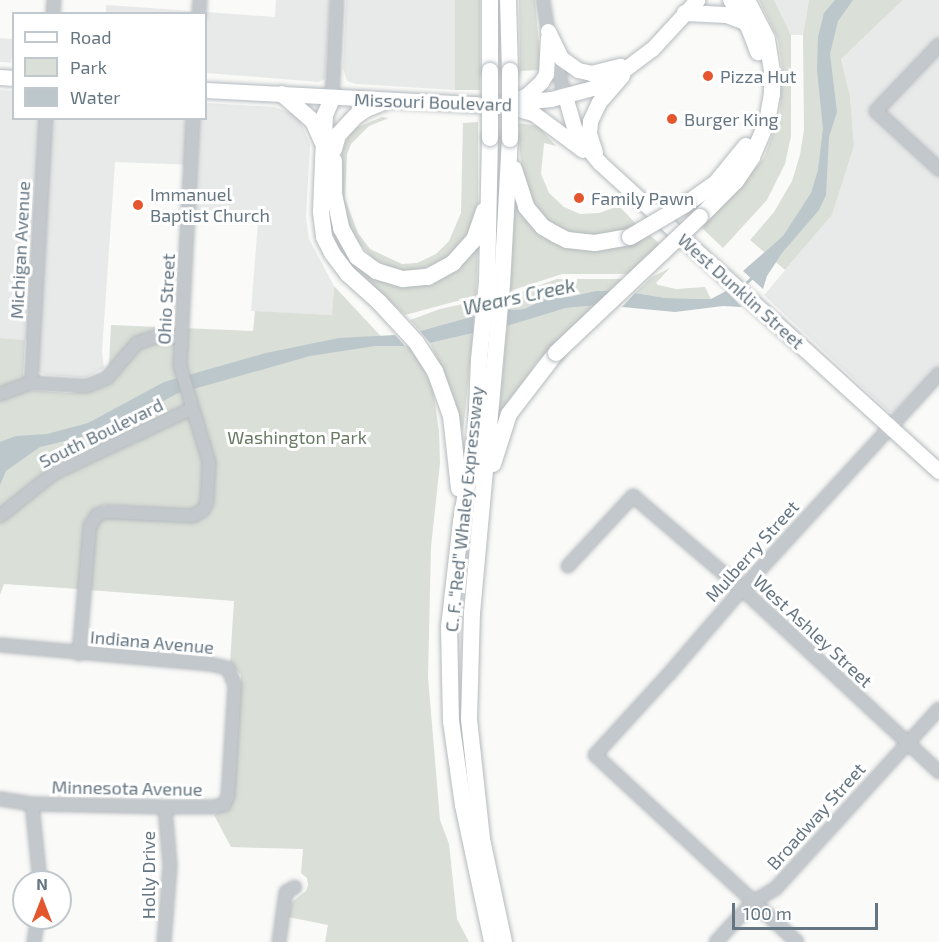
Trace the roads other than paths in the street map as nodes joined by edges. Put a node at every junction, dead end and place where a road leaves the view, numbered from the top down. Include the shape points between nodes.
1 (337, 0) edge
2 (490, 0) edge
3 (508, 0) edge
4 (543, 0) edge
5 (697, 0) edge
6 (731, 0) edge
7 (749, 8) edge
8 (685, 13) junction
9 (548, 31) junction
10 (939, 45) edge
11 (637, 61) junction
12 (207, 90) edge
13 (282, 94) junction
14 (565, 96) junction
15 (332, 99) junction
16 (386, 101) junction
17 (492, 105) junction
18 (46, 120) edge
19 (193, 120) edge
20 (510, 139) junction
21 (328, 148) junction
22 (600, 163) junction
23 (939, 169) edge
24 (489, 196) junction
25 (495, 284) junction
26 (181, 337) junction
27 (939, 374) edge
28 (31, 382) junction
29 (0, 394) edge
30 (189, 403) junction
31 (892, 428) junction
32 (939, 471) edge
33 (484, 494) junction
34 (0, 516) edge
35 (461, 522) junction
36 (568, 566) dead end
37 (742, 589) junction
38 (0, 645) edge
39 (80, 654) junction
40 (939, 709) edge
41 (232, 740) joint
42 (907, 743) junction
43 (939, 772) edge
44 (0, 800) edge
45 (32, 804) junction
46 (165, 807) junction
47 (39, 870) edge
48 (295, 887) dead end
49 (753, 902) junction
50 (164, 942) edge
51 (279, 942) edge
52 (492, 942) edge
53 (504, 942) edge
54 (716, 942) edge
55 (796, 942) edge

1 - 15 street
2 - 24 highway, C. F. “Red” Whaley Expressway, bridge
3 - 20 highway, C. F. “Red” Whaley Expressway, bridge
4 - 9 street
5 - 8 main road, Missouri Boulevard
6 - 7 highway
7 - 8 highway via 727,15
7 - 20 highway, bridge via 759,55 762,99 758,119 741,155 715,184 630,237 581,242 567,240 543,227 519,193
7 - 33 highway, bridge via 767,39 772,71 767,122 752,157 736,181 556,353 509,414
8 - 11 main road, Missouri Boulevard
9 - 11 main road via 561,58 578,70 603,71
9 - 14 street
9 - 17 main road via 546,74 541,82 520,99
10 - 23 street via 876,111
11 - 14 main road, Missouri Boulevard via 593,88
11 - 22 main road via 600,102 590,121 589,133
12 - 13 main road, Missouri Boulevard
13 - 15 main road, Missouri Boulevard
13 - 21 highway via 313,121
14 - 17 main road, Missouri Boulevard via 525,104
14 - 22 main road, West Dunklin Street via 574,128
15 - 16 main road, Missouri Boulevard
15 - 21 highway via 335,116
16 - 17 main road, Missouri Boulevard
16 - 21 highway via 356,116
17 - 22 main road via 533,113
18 - 28 street, Michigan Avenue
19 - 26 street, Ohio Street
20 - 25 highway, C. F. “Red” Whaley Expressway
21 - 24 highway via 341,228 357,257 376,271 403,279 428,278 453,263 474,240
21 - 35 highway via 321,212 324,237 348,274 416,342 435,371 451,416
22 - 31 main road, West Dunklin Street
24 - 25 highway, C. F. “Red” Whaley Expressway
25 - 33 highway, C. F. “Red” Whaley Expressway via 496,360
25 - 35 highway, C. F. “Red” Whaley Expressway via 479,360 476,434
26 - 28 street via 156,337 137,343 107,378 87,386
26 - 30 street, Ohio Street via 181,373
27 - 31 street, Mulberry Street
28 - 29 street
30 - 34 street, South Boulevard via 54,472
30 - 39 street, Ohio Street via 209,462 207,502 193,516 107,512 97,515 90,526
31 - 32 main road, West Dunklin Street
31 - 37 street, Mulberry Street
33 - 53 highway, C. F. “Red” Whaley Expressway via 472,613 469,719 482,839
35 - 52 highway, C. F. “Red” Whaley Expressway via 449,627 451,721 463,805
36 - 37 street, West Ashley Street via 633,496
37 - 42 street, West Ashley Street
37 - 49 street, Mulberry Street via 595,755
38 - 39 street, Indiana Avenue
39 - 41 street, Indiana Avenue via 228,668 235,685
40 - 42 street, Broadway Street
41 - 46 street, Minnesota Avenue via 224,805
42 - 43 street, West Ashley Street
42 - 49 street, Broadway Street via 776,888
44 - 45 street, Minnesota Avenue
45 - 46 street, Minnesota Avenue
45 - 47 street
46 - 50 street, Holly Drive via 170,866
48 - 51 street via 286,892
49 - 54 street, Broadway Street
49 - 55 street

